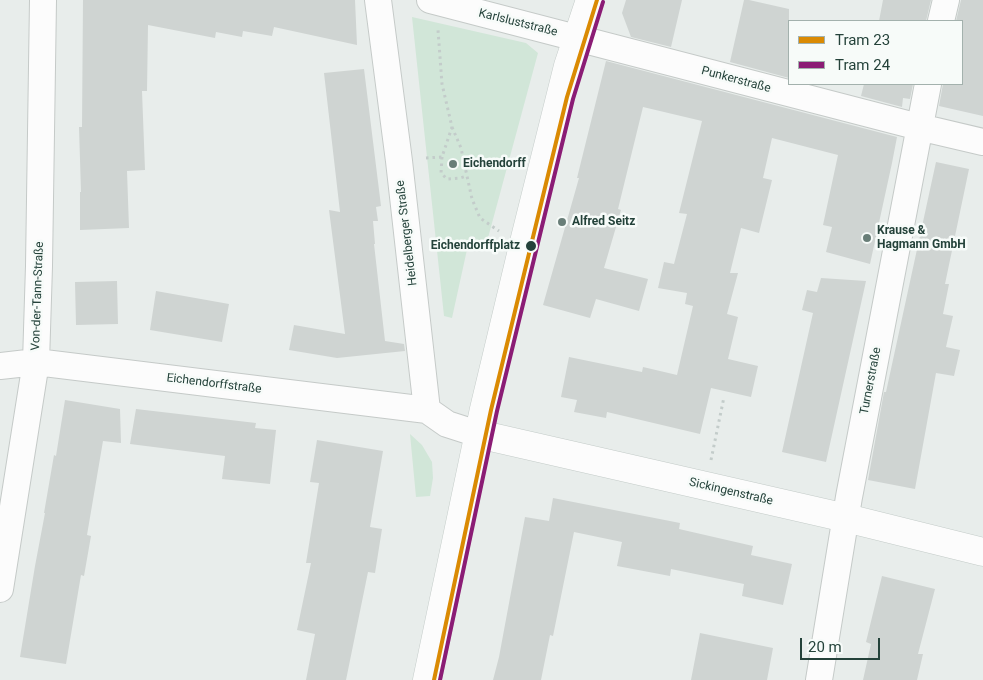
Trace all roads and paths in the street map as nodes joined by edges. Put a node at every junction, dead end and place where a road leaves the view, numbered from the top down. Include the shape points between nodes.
1 (43, 0) edge
2 (378, 0) edge
3 (590, 0) edge
4 (946, 0) edge
5 (433, 1) edge
6 (941, 20) edge
7 (577, 38) junction
8 (928, 85) edge
9 (452, 127) junction
10 (919, 128) junction
11 (983, 142) edge
12 (442, 157) junction
13 (399, 161) junction
14 (466, 176) junction
15 (525, 236) junction
16 (36, 362) junction
17 (0, 366) edge
18 (724, 397) dead end
19 (428, 410) junction
20 (478, 434) junction
21 (710, 465) dead end
22 (846, 518) junction
23 (983, 552) edge
24 (0, 589) edge
25 (427, 680) edge
26 (819, 680) edge

1 - 16 street, Von-der-Tann-Straße
2 - 13 street, Heidelberger Straße
3 - 7 main road
4 - 6 street
5 - 7 street, Karlsluststraße
5 - 9 path via 442,84
7 - 10 street, Punkerstraße
7 - 15 main road
8 - 10 street, Turnerstraße
9 - 12 path
9 - 14 path via 461,148
10 - 11 street, Punkerstraße
10 - 22 street, Turnerstraße
12 - 13 path
12 - 14 path via 441,173 447,179
13 - 19 street, Heidelberger Straße
14 - 15 path via 480,218 498,230
15 - 20 main road
16 - 17 street, Eichendorffstraße
16 - 19 street, Eichendorffstraße
16 - 24 street, Von-der-Tann-Straße
18 - 21 path
19 - 20 street via 447,424
20 - 22 main road, Sickingenstraße
20 - 25 main road
22 - 23 main road, Sickingenstraße
22 - 26 street, Turnerstraße

